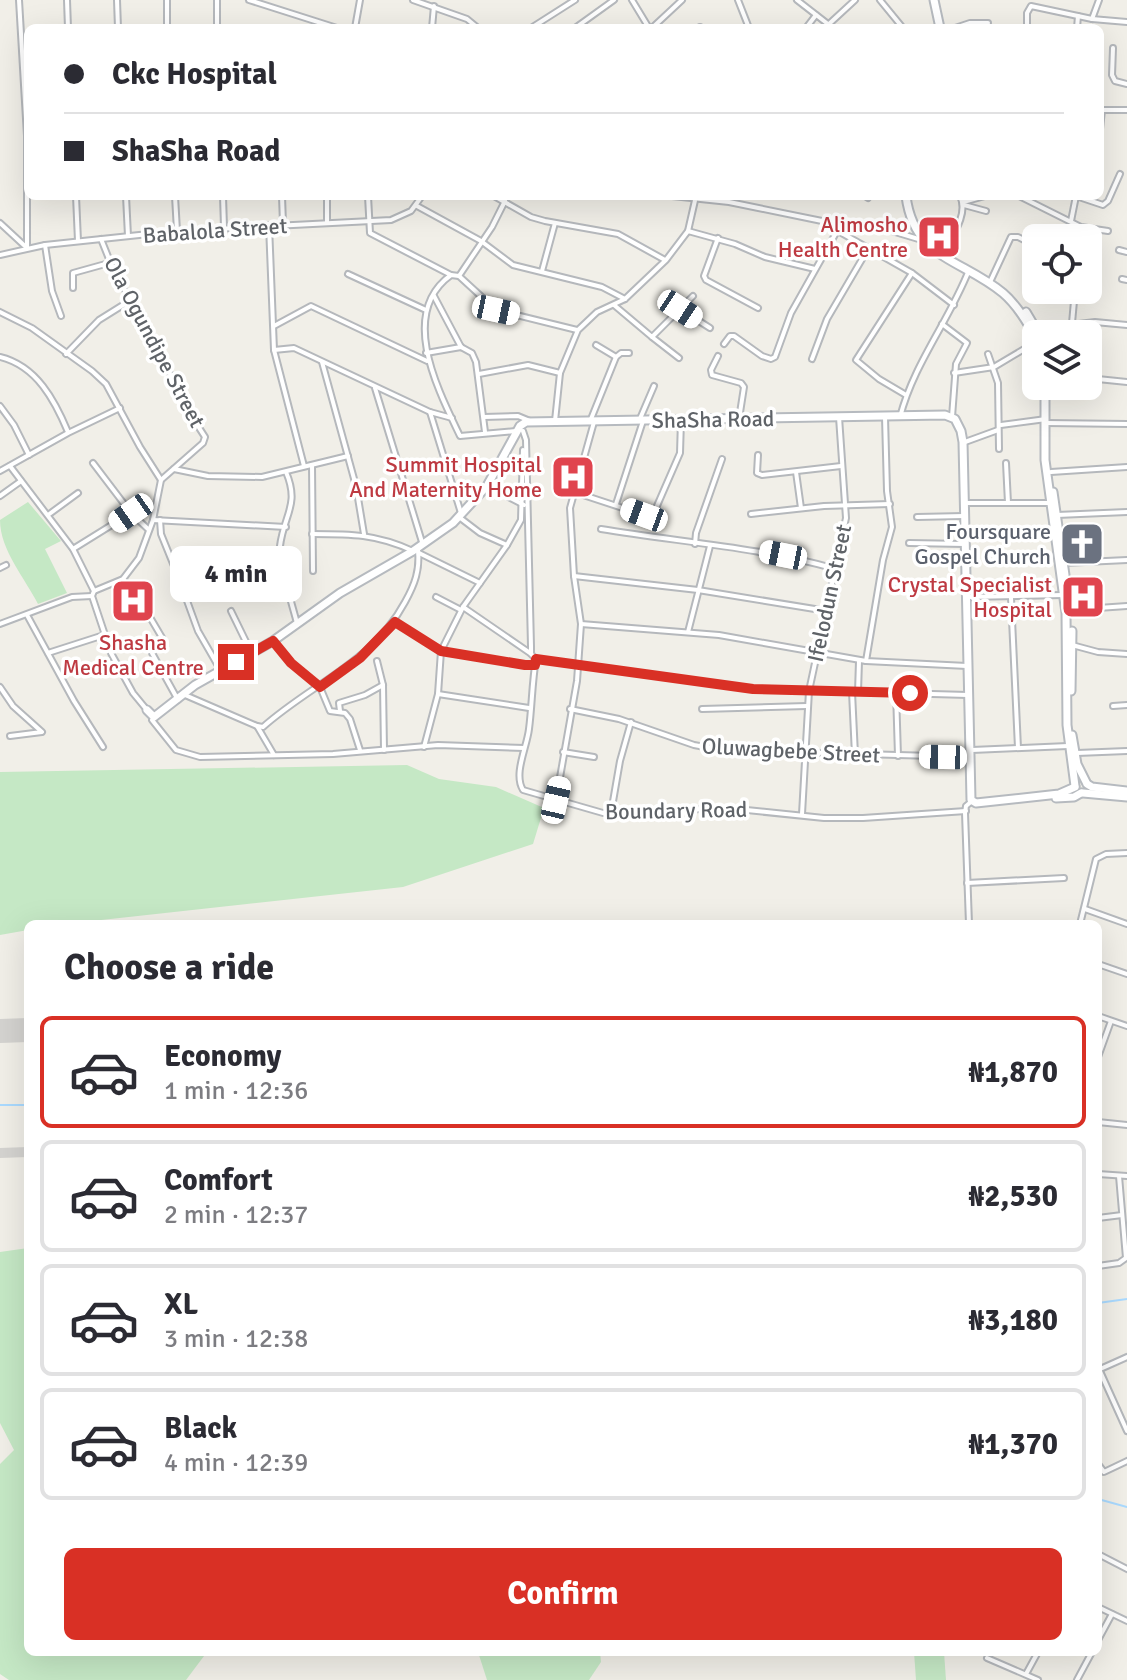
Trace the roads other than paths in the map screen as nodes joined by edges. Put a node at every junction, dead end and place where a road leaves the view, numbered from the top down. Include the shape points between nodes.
1 (19, 0) edge
2 (67, 0) edge
3 (117, 0) edge
4 (167, 0) edge
5 (217, 0) edge
6 (249, 0) edge
7 (360, 0) edge
8 (415, 0) edge
9 (575, 0) edge
10 (614, 0) edge
11 (632, 0) edge
12 (682, 0) edge
13 (738, 0) edge
14 (797, 0) edge
15 (855, 0) edge
16 (880, 0) edge
17 (936, 0) edge
18 (1099, 0) edge
19 (434, 6) junction
20 (816, 15) junction
21 (1078, 16) junction
22 (1092, 19) junction
23 (1127, 22) edge
24 (989, 23) edge
25 (68, 24) edge
26 (118, 24) edge
27 (167, 24) edge
28 (217, 24) edge
29 (324, 24) edge
30 (356, 24) edge
31 (432, 24) edge
32 (473, 24) edge
33 (537, 24) edge
34 (581, 24) edge
35 (647, 24) edge
36 (655, 24) edge
37 (747, 24) edge
38 (809, 24) edge
39 (828, 24) edge
40 (833, 24) edge
41 (900, 24) edge
42 (940, 24) edge
43 (967, 24) edge
44 (1027, 24) edge
45 (1077, 24) edge
46 (1113, 48) dead end
47 (24, 77) edge
48 (1127, 84) edge
49 (1104, 110) edge
50 (1127, 110) edge
51 (1120, 174) dead end
52 (27, 200) edge
53 (76, 200) edge
54 (126, 200) edge
55 (175, 200) edge
56 (223, 200) edge
57 (282, 200) edge
58 (327, 200) edge
59 (368, 200) edge
60 (420, 200) edge
61 (696, 200) edge
62 (712, 200) edge
63 (908, 200) edge
64 (962, 200) edge
65 (974, 200) edge
66 (1027, 200) edge
67 (1075, 200) edge
68 (1088, 200) edge
69 (505, 201) joint
70 (964, 204) junction
71 (417, 206) junction
72 (986, 211) dead end
73 (1071, 221) junction
74 (0, 223) edge
75 (327, 223) junction
76 (369, 223) junction
77 (555, 223) junction
78 (283, 224) junction
79 (841, 224) junction
80 (269, 225) junction
81 (224, 227) junction
82 (177, 231) junction
83 (688, 231) junction
84 (838, 231) junction
85 (1108, 231) dead end
86 (128, 236) junction
87 (718, 238) junction
88 (101, 239) junction
89 (1022, 239) edge
90 (78, 241) junction
91 (481, 241) junction
92 (926, 241) junction
93 (45, 245) junction
94 (27, 248) junction
95 (868, 249) junction
96 (1119, 250) dead end
97 (1127, 252) edge
98 (943, 253) junction
99 (0, 255) edge
100 (666, 260) junction
101 (109, 263) junction
102 (816, 269) junction
103 (970, 270) junction
104 (542, 272) junction
105 (912, 273) junction
106 (348, 274) dead end
107 (451, 275) junction
108 (459, 276) junction
109 (991, 280) junction
110 (73, 288) dead end
111 (433, 295) junction
112 (693, 296) dead end
113 (625, 299) junction
114 (131, 300) junction
115 (614, 305) junction
116 (954, 305) junction
117 (758, 308) dead end
118 (680, 309) junction
119 (426, 310) junction
120 (0, 312) edge
121 (61, 316) dead end
122 (1025, 320) edge
123 (1027, 320) edge
124 (1102, 322) edge
125 (942, 324) junction
126 (1127, 325) edge
127 (274, 326) junction
128 (710, 328) dead end
129 (578, 330) junction
130 (652, 337) junction
131 (724, 344) dead end
132 (596, 345) dead end
133 (461, 347) junction
134 (1022, 347) edge
135 (274, 350) junction
136 (426, 353) junction
137 (629, 353) dead end
138 (66, 354) junction
139 (988, 354) dead end
140 (718, 356) dead end
141 (0, 357) edge
142 (616, 357) junction
143 (679, 358) dead end
144 (812, 359) dead end
145 (322, 360) junction
146 (427, 361) junction
147 (994, 367) junction
148 (560, 373) junction
149 (954, 373) junction
150 (479, 374) junction
151 (1102, 379) edge
152 (1127, 382) edge
153 (654, 386) dead end
154 (375, 388) junction
155 (906, 395) junction
156 (1046, 400) edge
157 (0, 406) edge
158 (120, 408) junction
159 (430, 412) junction
160 (484, 417) junction
161 (839, 417) junction
162 (885, 417) junction
163 (900, 417) junction
164 (952, 417) junction
165 (452, 418) junction
166 (739, 419) junction
167 (681, 420) junction
168 (555, 421) junction
169 (641, 421) junction
170 (1045, 421) junction
171 (592, 422) junction
172 (1127, 424) edge
173 (524, 427) junction
174 (1000, 427) junction
175 (485, 432) junction
176 (68, 433) junction
177 (963, 442) junction
178 (999, 449) dead end
179 (29, 455) junction
180 (758, 455) dead end
181 (348, 456) junction
182 (722, 459) dead end
183 (524, 462) junction
184 (93, 463) dead end
185 (1006, 463) dead end
186 (312, 465) junction
187 (10, 466) junction
188 (304, 466) junction
189 (841, 466) junction
190 (1127, 467) edge
191 (174, 469) junction
192 (0, 471) edge
193 (286, 472) junction
194 (796, 472) junction
195 (1051, 472) junction
196 (161, 480) junction
197 (21, 481) junction
198 (487, 486) junction
199 (574, 492) junction
200 (78, 493) dead end
201 (0, 496) edge
202 (964, 503) junction
203 (1008, 503) junction
204 (1050, 503) junction
205 (616, 504) junction
206 (890, 504) junction
207 (845, 505) junction
208 (525, 507) junction
209 (801, 508) junction
210 (1127, 512) edge
211 (131, 513) junction
212 (751, 514) dead end
213 (48, 515) junction
214 (460, 516) junction
215 (964, 516) junction
216 (917, 517) dead end
217 (1056, 519) junction
218 (153, 520) junction
219 (160, 520) junction
220 (286, 527) junction
221 (601, 529) dead end
222 (149, 530) junction
223 (312, 534) junction
224 (364, 534) junction
225 (909, 543) dead end
226 (695, 544) junction
227 (965, 544) junction
228 (507, 545) junction
229 (710, 546) junction
230 (418, 548) junction
231 (73, 549) junction
232 (1127, 560) edge
233 (1064, 563) junction
234 (6, 565) dead end
235 (0, 568) edge
236 (836, 569) junction
237 (313, 571) dead end
238 (178, 576) junction
239 (574, 576) junction
240 (123, 579) junction
241 (285, 580) dead end
242 (480, 583) junction
243 (698, 590) junction
244 (93, 594) junction
245 (1063, 595) junction
246 (436, 597) dead end
247 (965, 597) junction
248 (1011, 598) junction
249 (1127, 606) edge
250 (462, 608) junction
251 (1069, 610) junction
252 (231, 611) dead end
253 (827, 611) junction
254 (27, 615) junction
255 (395, 622) junction
256 (297, 623) junction
257 (0, 624) edge
258 (581, 624) junction
259 (688, 632) junction
260 (104, 635) junction
261 (273, 641) junction
262 (1071, 649) junction
263 (441, 651) junction
264 (48, 653) junction
265 (251, 653) junction
266 (818, 653) junction
267 (531, 654) junction
268 (1127, 654) edge
269 (377, 661) dead end
270 (863, 661) junction
271 (536, 662) junction
272 (577, 664) junction
273 (967, 666) junction
274 (221, 671) junction
275 (383, 685) junction
276 (0, 687) edge
277 (320, 687) junction
278 (809, 691) junction
279 (855, 692) junction
280 (896, 692) junction
281 (438, 694) junction
282 (968, 695) junction
283 (181, 697) junction
284 (1127, 705) edge
285 (807, 706) junction
286 (1113, 706) dead end
287 (529, 708) junction
288 (570, 709) junction
289 (702, 709) dead end
290 (147, 710) joint
291 (340, 711) junction
292 (154, 717) junction
293 (631, 722) junction
294 (257, 726) junction
295 (10, 736) dead end
296 (103, 747) dead end
297 (424, 747) junction
298 (524, 748) junction
299 (1018, 748) junction
300 (360, 750) junction
301 (384, 750) junction
302 (1072, 750) junction
303 (1127, 751) edge
304 (563, 752) junction
305 (806, 753) junction
306 (969, 754) junction
307 (274, 755) junction
308 (855, 755) junction
309 (898, 756) junction
310 (594, 757) dead end
311 (1086, 783) junction
312 (1079, 790) junction
313 (1127, 794) edge
314 (556, 800) junction
315 (972, 801) junction
316 (966, 811) junction
317 (611, 813) junction
318 (802, 815) junction
319 (1127, 853) edge
320 (1064, 878) dead end
321 (967, 883) junction
322 (1085, 909) junction
323 (969, 920) edge
324 (1081, 920) edge
325 (1127, 924) edge
326 (1102, 965) edge
327 (1127, 974) edge
328 (1102, 1018) edge
329 (1111, 1021) junction
330 (1127, 1026) edge
331 (1102, 1046) edge
332 (1102, 1122) edge
333 (1127, 1125) edge
334 (1102, 1174) edge
335 (1119, 1176) junction
336 (1127, 1176) edge
337 (1122, 1215) junction
338 (1102, 1218) edge
339 (1102, 1265) edge
340 (1127, 1357) edge
341 (1102, 1367) edge
342 (1102, 1378) edge
343 (1127, 1431) edge
344 (1127, 1461) edge
345 (1102, 1471) edge
346 (1102, 1556) edge
347 (1127, 1569) edge
348 (1102, 1609) edge
349 (1112, 1614) junction
350 (1127, 1621) edge
351 (1102, 1633) edge
352 (1036, 1656) edge
353 (1090, 1656) edge
354 (987, 1658) dead end
355 (1026, 1674) junction
356 (1038, 1680) edge
357 (1077, 1680) edge

1 - 47 street
2 - 25 street
3 - 26 street
4 - 27 street
5 - 28 street
6 - 29 street
7 - 30 street
8 - 19 street
9 - 33 street
10 - 34 street
11 - 35 street
12 - 36 street
13 - 37 street
14 - 20 street
15 - 40 street
16 - 41 street
17 - 42 street
18 - 22 street
19 - 31 street
19 - 32 street
20 - 38 street
20 - 39 street
21 - 22 street
21 - 44 street via 1031,6
21 - 45 street
22 - 23 street
24 - 43 street
46 - 48 street via 1112,75
49 - 50 street
51 - 68 street via 1108,201 1103,205
52 - 94 street
53 - 90 street
54 - 86 street
55 - 82 street
56 - 81 street
57 - 78 street
58 - 75 street
59 - 76 street
60 - 71 street
61 - 83 street
62 - 79 street
63 - 92 street
64 - 70 street
65 - 70 street
66 - 73 street
67 - 73 street
69 - 77 street via 531,217
69 - 91 street
70 - 72 street
70 - 98 street
71 - 76 street, Babalola Street via 391,220
71 - 91 street
73 - 85 street
74 - 94 street
75 - 76 street, Babalola Street
75 - 78 street, Babalola Street
76 - 107 street via 370,233
77 - 100 street via 618,234
77 - 104 street
78 - 80 street, Babalola Street
79 - 84 street
79 - 92 street via 875,226
80 - 81 street, Babalola Street
80 - 127 street
81 - 82 street, Babalola Street
82 - 86 street, Babalola Street
83 - 87 street
83 - 100 street
84 - 95 street
84 - 102 street
86 - 88 street, Babalola Street
87 - 102 street
87 - 117 street via 706,280
88 - 90 street, Babalola Street
88 - 101 street, Ola Ogundipe Street
89 - 109 street via 1011,237
90 - 93 street, Babalola Street
91 - 104 street via 513,265
91 - 108 street
92 - 98 street
92 - 103 street via 941,256
93 - 94 street, Babalola Street
93 - 121 street
94 - 99 street, Babalola Street
95 - 105 street
95 - 144 street via 827,319
96 - 97 street
98 - 103 street
100 - 113 street
101 - 110 street via 73,273
101 - 114 street, Ola Ogundipe Street
102 - 131 street via 791,313 775,357 762,356 732,336
103 - 109 street
103 - 116 street
103 - 122 street via 1011,300
104 - 113 street via 602,287
105 - 116 street
105 - 155 street via 856,360
106 - 119 street
107 - 108 street
107 - 111 street
108 - 129 street via 496,310
109 - 123 street via 1016,301
111 - 119 street
111 - 133 street
112 - 118 street
113 - 115 street
114 - 138 street via 99,320
114 - 191 street, Ola Ogundipe Street via 204,434 203,443
115 - 129 street
115 - 130 street
116 - 125 street
118 - 128 street
118 - 130 street
119 - 136 street
120 - 138 street
124 - 126 street
125 - 149 street via 967,343
125 - 155 street
127 - 135 street
127 - 146 street via 311,306
129 - 148 street
130 - 143 street
132 - 142 street
133 - 136 street
133 - 150 street via 472,353
134 - 147 street
135 - 145 street via 294,348
135 - 188 street
136 - 146 street
137 - 142 street
138 - 158 street via 106,384
139 - 147 street
140 - 166 street via 712,375 744,387
141 - 176 street via 46,388
142 - 171 street
145 - 154 street
145 - 181 street
146 - 165 street
147 - 149 street
147 - 174 street
148 - 150 street via 528,365
148 - 168 street
149 - 164 street
150 - 160 street
151 - 152 street
153 - 169 street
154 - 159 street
154 - 230 street
155 - 163 street
156 - 170 street
157 - 179 street
158 - 176 street
158 - 196 street
159 - 165 street
159 - 214 street
160 - 173 street via 518,416
160 - 175 street
161 - 162 street, ShaSha Road
161 - 166 street, ShaSha Road
161 - 189 street, Ifelodun Street
162 - 163 street, ShaSha Road
162 - 206 street
163 - 164 street, ShaSha Road
164 - 177 street
165 - 175 street via 460,436
166 - 167 street, ShaSha Road
167 - 169 street, ShaSha Road
167 - 205 street via 680,453 655,513 644,515
168 - 171 street, ShaSha Road
168 - 173 street, ShaSha Road
169 - 171 street, ShaSha Road
169 - 205 street
170 - 172 street
170 - 174 street
170 - 195 street
170 - 204 street
171 - 199 street
173 - 175 street
173 - 183 street
173 - 183 street
173 - 198 street
174 - 177 street
174 - 178 street
176 - 179 street
177 - 202 street
179 - 187 street
180 - 194 street via 759,475
181 - 186 street
181 - 224 street
182 - 226 street
183 - 208 street
184 - 211 street
185 - 203 street
186 - 188 street
186 - 223 street
187 - 192 street
187 - 197 street
188 - 193 street
189 - 194 street
189 - 207 street, Ifelodun Street
190 - 195 street
191 - 193 street via 208,476
191 - 196 street, Ola Ogundipe Street
193 - 220 street via 293,487
194 - 209 street
195 - 217 street
196 - 218 street
197 - 201 street
197 - 213 street
198 - 208 street
198 - 214 street
199 - 205 street
199 - 239 street
200 - 213 street
202 - 203 street
202 - 215 street
203 - 204 street
204 - 217 street
206 - 207 street
206 - 270 street via 892,527
207 - 209 street
207 - 236 street, Ifelodun Street
208 - 228 street
208 - 267 street
209 - 212 street
210 - 217 street
211 - 222 street
211 - 231 street
213 - 231 street
214 - 228 street
214 - 230 street
215 - 216 street
215 - 227 street
217 - 233 street
217 - 245 street
218 - 219 street
218 - 222 street
219 - 220 street
219 - 238 street
220 - 238 street via 279,573
221 - 226 street
222 - 240 street via 139,558
223 - 224 street
223 - 237 street
224 - 230 street
225 - 227 street
226 - 229 street
227 - 247 street
228 - 242 street
229 - 236 street via 761,551
229 - 243 street
230 - 242 street
230 - 255 street via 416,582
230 - 256 street
231 - 244 street
232 - 233 street
233 - 251 street
234 - 235 street
236 - 253 street, Ifelodun Street
238 - 274 street via 198,631
239 - 243 street
239 - 258 street
240 - 244 street
240 - 283 street via 164,641 152,653
241 - 256 street
242 - 250 street
243 - 253 street
243 - 259 street
244 - 254 street
244 - 260 street
245 - 248 street
245 - 262 street
246 - 250 street
247 - 248 street
247 - 273 street
248 - 299 street
249 - 251 street
250 - 263 street
250 - 267 street
251 - 262 street
252 - 265 street
253 - 266 street, Ifelodun Street
254 - 257 street
254 - 264 street
255 - 263 street
255 - 277 street via 360,658
256 - 261 street
258 - 259 street
258 - 272 street
259 - 266 street
260 - 264 street
260 - 290 street via 124,678
261 - 265 street
261 - 277 street
262 - 268 street
262 - 302 street
263 - 271 street via 525,665
263 - 281 street
264 - 296 street
265 - 274 street
266 - 270 street
266 - 278 street, Ifelodun Street
267 - 271 street
269 - 275 street
270 - 273 street
270 - 279 street
271 - 272 street
271 - 287 street, Boundary Road
272 - 278 street via 738,687
272 - 288 street
273 - 282 street
274 - 283 street
275 - 291 street via 339,703
275 - 301 street
276 - 295 street via 42,732
277 - 291 street via 330,711
277 - 294 street via 263,727
278 - 279 street
278 - 285 street, Ifelodun Street
279 - 280 street
279 - 308 street
280 - 282 street
280 - 309 street
281 - 287 street
281 - 297 street
282 - 306 street
283 - 292 street
283 - 294 street
284 - 286 street
285 - 289 street
285 - 305 street, Ifelodun Street
287 - 298 street, Boundary Road
288 - 293 street, Oluwagbebe Street
288 - 304 street
290 - 292 street
291 - 300 street via 350,719
292 - 307 street via 168,742 185,755
293 - 305 street, Oluwagbebe Street via 721,750
293 - 317 street
294 - 307 street
297 - 298 street
297 - 301 street
298 - 314 street, Boundary Road via 521,788
299 - 302 street, Oluwagbebe Street
299 - 306 street, Oluwagbebe Street
300 - 301 street
300 - 307 street
302 - 303 street, Oluwagbebe Street
302 - 311 street
302 - 312 street
304 - 310 street
304 - 314 street
305 - 308 street, Oluwagbebe Street
305 - 318 street, Ifelodun Street
306 - 309 street, Oluwagbebe Street
306 - 315 street
308 - 309 street, Oluwagbebe Street
311 - 312 street via 1087,790
311 - 313 street
312 - 313 street
312 - 315 street via 1070,797
314 - 317 street, Boundary Road
315 - 316 street
316 - 318 street, Boundary Road via 863,818
316 - 321 street
317 - 318 street, Boundary Road via 727,808
319 - 322 street via 1096,859
320 - 321 street
321 - 323 street
322 - 324 street
322 - 325 street
326 - 327 street
328 - 329 street
329 - 330 street
329 - 331 street
332 - 333 street
334 - 335 street
335 - 336 street
335 - 337 street
337 - 338 street
337 - 339 street via 1126,1258
340 - 341 street
342 - 343 street
344 - 345 street
346 - 347 street
348 - 349 street
349 - 350 street
349 - 351 street
352 - 355 street
353 - 357 street
354 - 355 street
355 - 356 street

